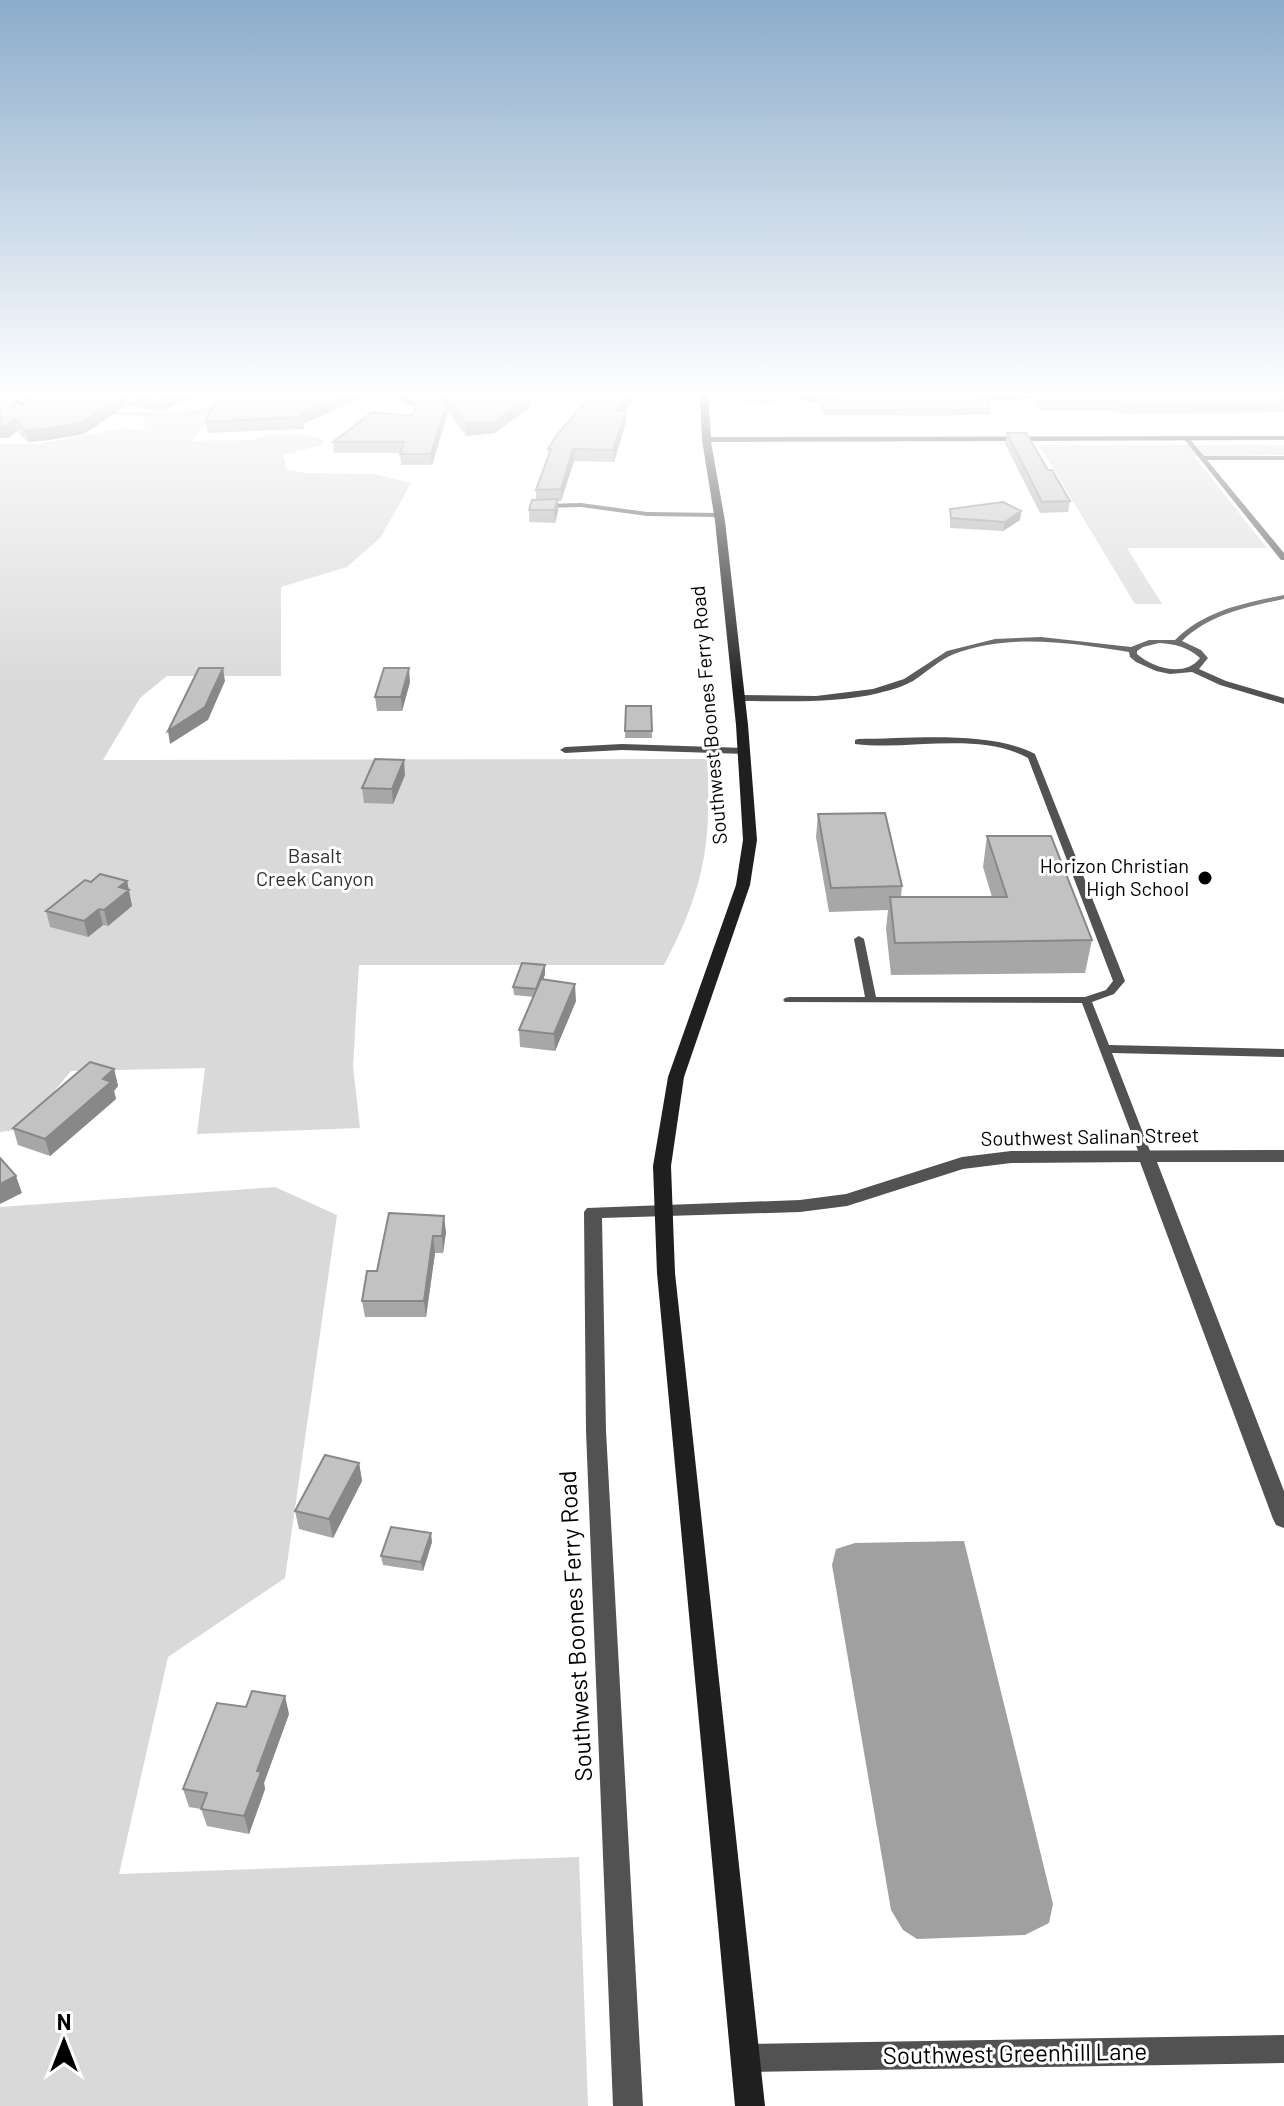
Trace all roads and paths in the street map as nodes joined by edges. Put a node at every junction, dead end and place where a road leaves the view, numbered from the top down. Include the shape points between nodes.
1 (715, 494) edge
2 (1232, 494) edge
3 (533, 507) edge
4 (718, 515) junction
5 (1284, 558) edge
6 (1284, 597) edge
7 (1176, 643) junction
8 (1133, 650) junction
9 (1192, 669) junction
10 (739, 698) junction
11 (1284, 701) edge
12 (858, 742) dead end
13 (565, 750) dead end
14 (745, 751) junction
15 (859, 939) dead end
16 (789, 1000) dead end
17 (871, 1000) junction
18 (1086, 1000) junction
19 (1105, 1049) junction
20 (1284, 1053) edge
21 (1146, 1156) junction
22 (1284, 1156) edge
23 (663, 1211) junction
24 (1284, 1519) edge
25 (1284, 2049) edge
26 (746, 2058) junction
27 (628, 2106) edge
28 (750, 2106) edge

1 - 4 main road, Southwest Boones Ferry Road
2 - 5 lane
3 - 4 lane via 581,505 647,514
4 - 10 main road, Southwest Boones Ferry Road
6 - 7 lane via 1212,616
7 - 8 lane via 1144,643
7 - 9 lane via 1204,658
8 - 9 lane via 1137,660 1157,669
8 - 10 lane via 1001,641 953,652 895,687 864,694
9 - 11 lane
10 - 14 main road, Southwest Boones Ferry Road
12 - 18 lane via 994,743 1032,756 1119,981 1110,992
13 - 14 lane
14 - 23 main road, Southwest Boones Ferry Road via 748,861 676,1077 662,1166
15 - 17 lane
16 - 17 lane
17 - 18 lane
18 - 19 lane
19 - 20 lane
19 - 21 lane
21 - 22 street, Southwest Salinan Street
21 - 23 street, Southwest Salinan Street via 1011,1157 962,1163 847,1200
21 - 24 street
23 - 26 main road, Southwest Boones Ferry Road
23 - 27 street, Southwest Boones Ferry Road via 593,1212 596,1431
25 - 26 street, Southwest Greenhill Lane
26 - 28 main road, Southwest Boones Ferry Road

